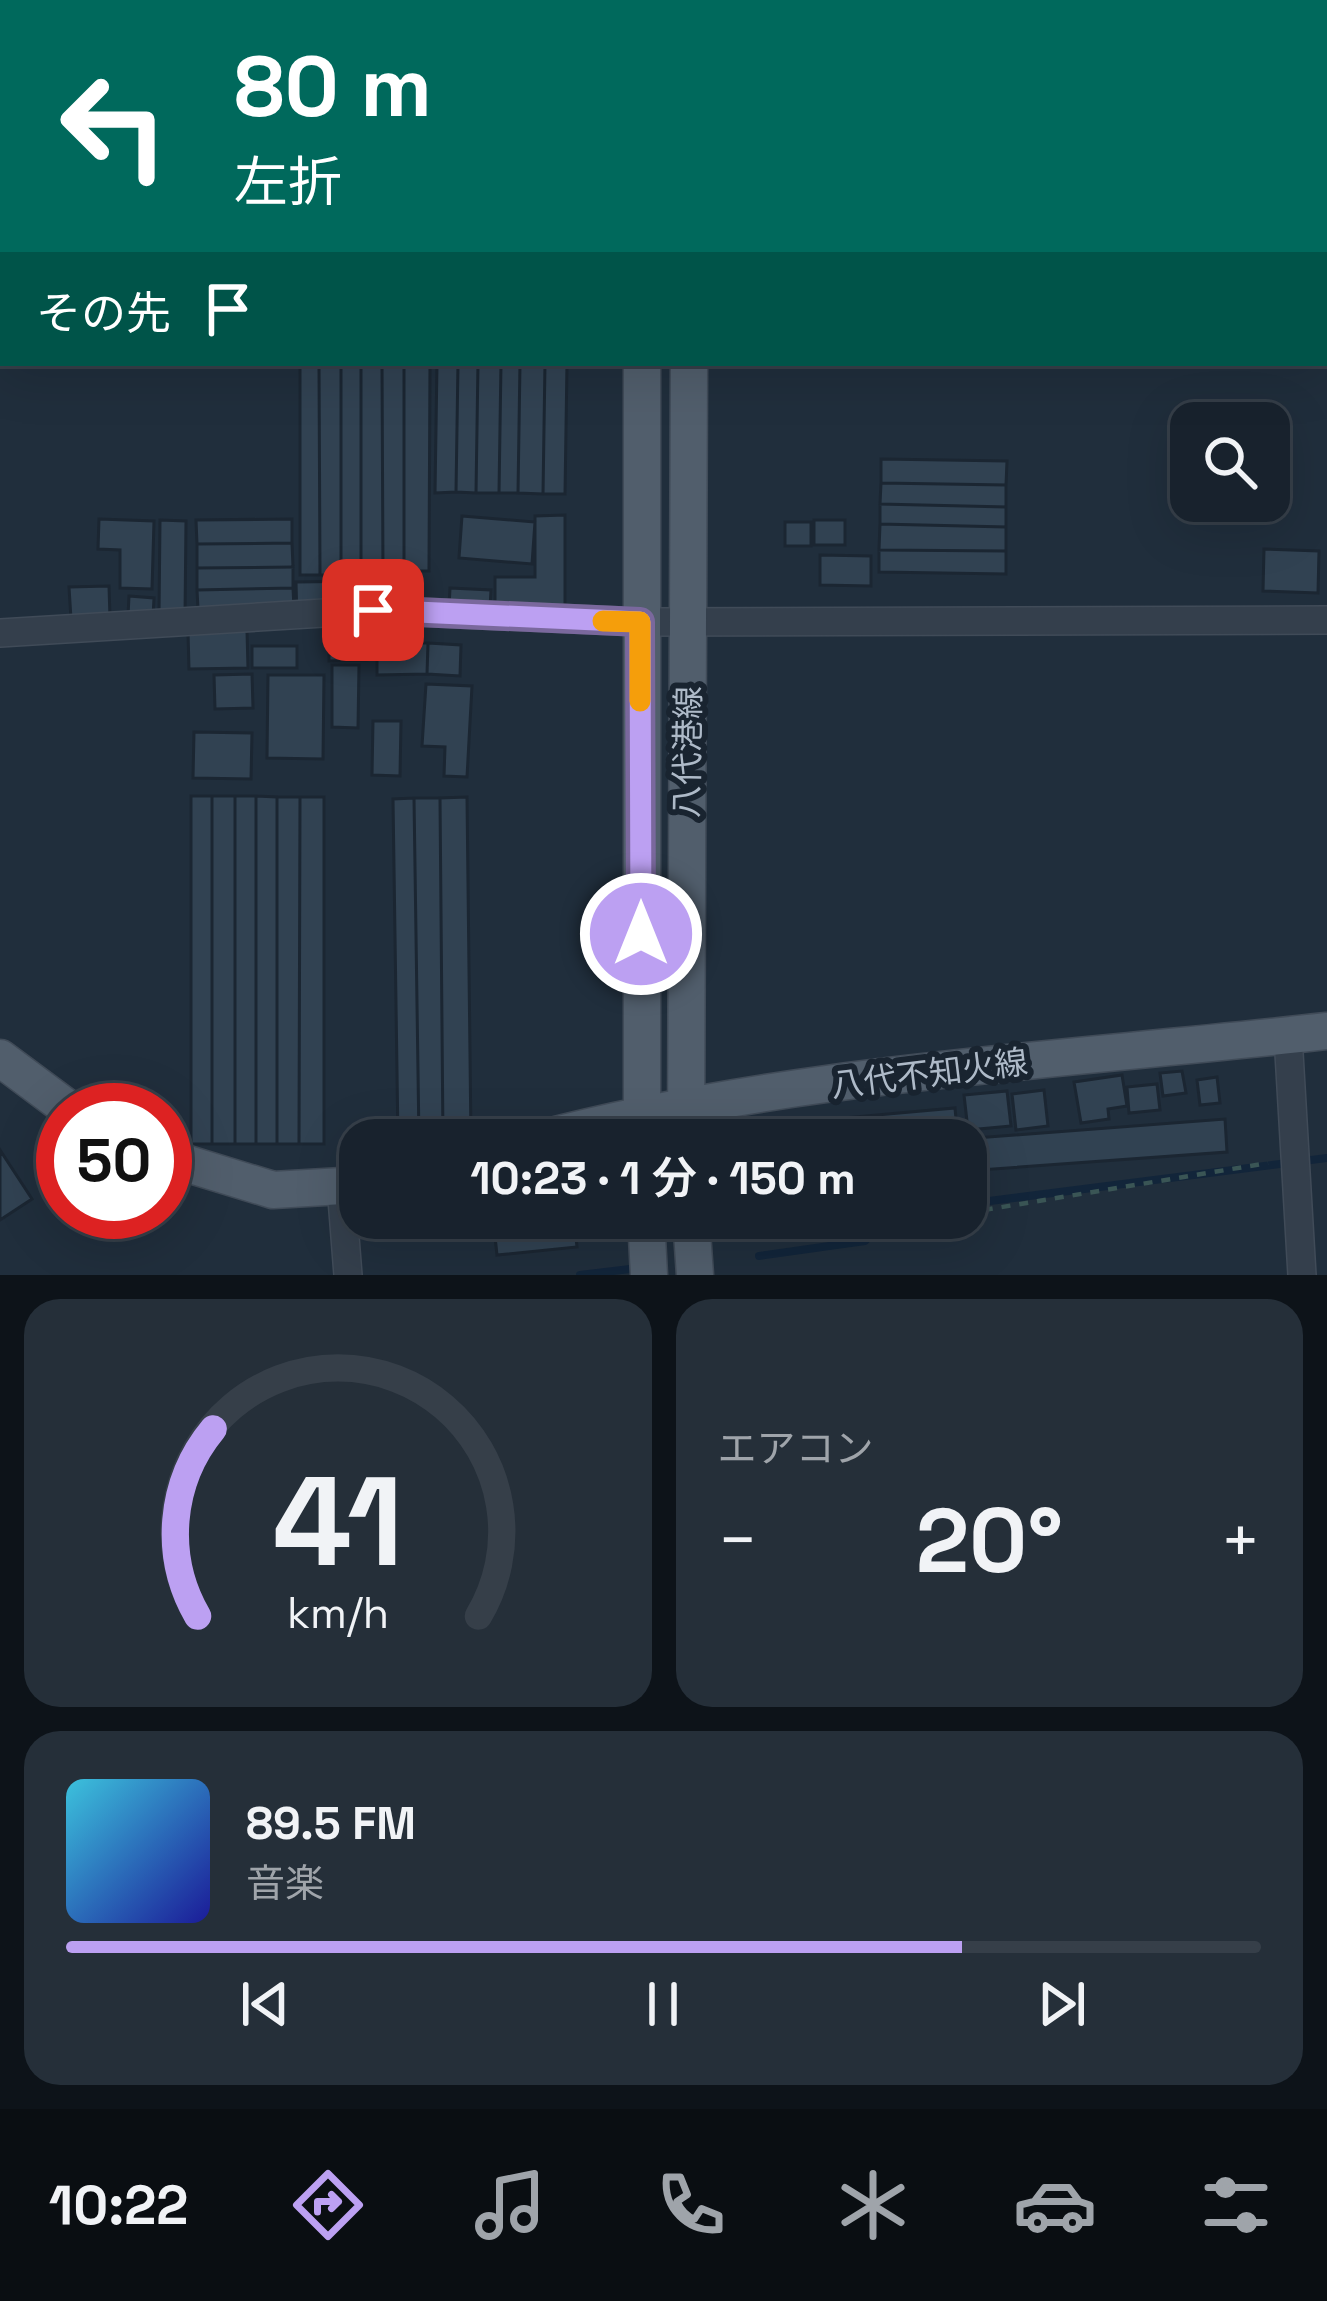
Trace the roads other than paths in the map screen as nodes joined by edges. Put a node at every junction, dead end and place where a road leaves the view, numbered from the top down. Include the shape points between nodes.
1 (642, 366) edge
2 (688, 366) edge
3 (1327, 620) edge
4 (640, 622) junction
5 (688, 622) junction
6 (0, 633) edge
7 (1327, 1031) edge
8 (1288, 1036) junction
9 (0, 1058) edge
10 (36, 1085) edge
11 (641, 1119) edge
12 (685, 1119) edge
13 (705, 1119) edge
14 (192, 1164) edge
15 (339, 1186) edge
16 (349, 1239) edge
17 (647, 1239) edge
18 (692, 1239) edge
19 (348, 1275) edge
20 (649, 1275) edge
21 (695, 1275) edge
22 (1302, 1275) edge

1 - 4 main road, 八代港線
2 - 5 main road, 八代港線
3 - 5 street
4 - 5 street
4 - 6 street via 373,610
4 - 11 main road, 八代港線
5 - 12 main road, 八代港線
7 - 8 main road, 八代不知火線
8 - 13 main road, 八代不知火線 via 886,1074
8 - 22 street
9 - 10 main road
14 - 15 main road via 273,1190
16 - 19 street
17 - 20 main road
18 - 21 main road

